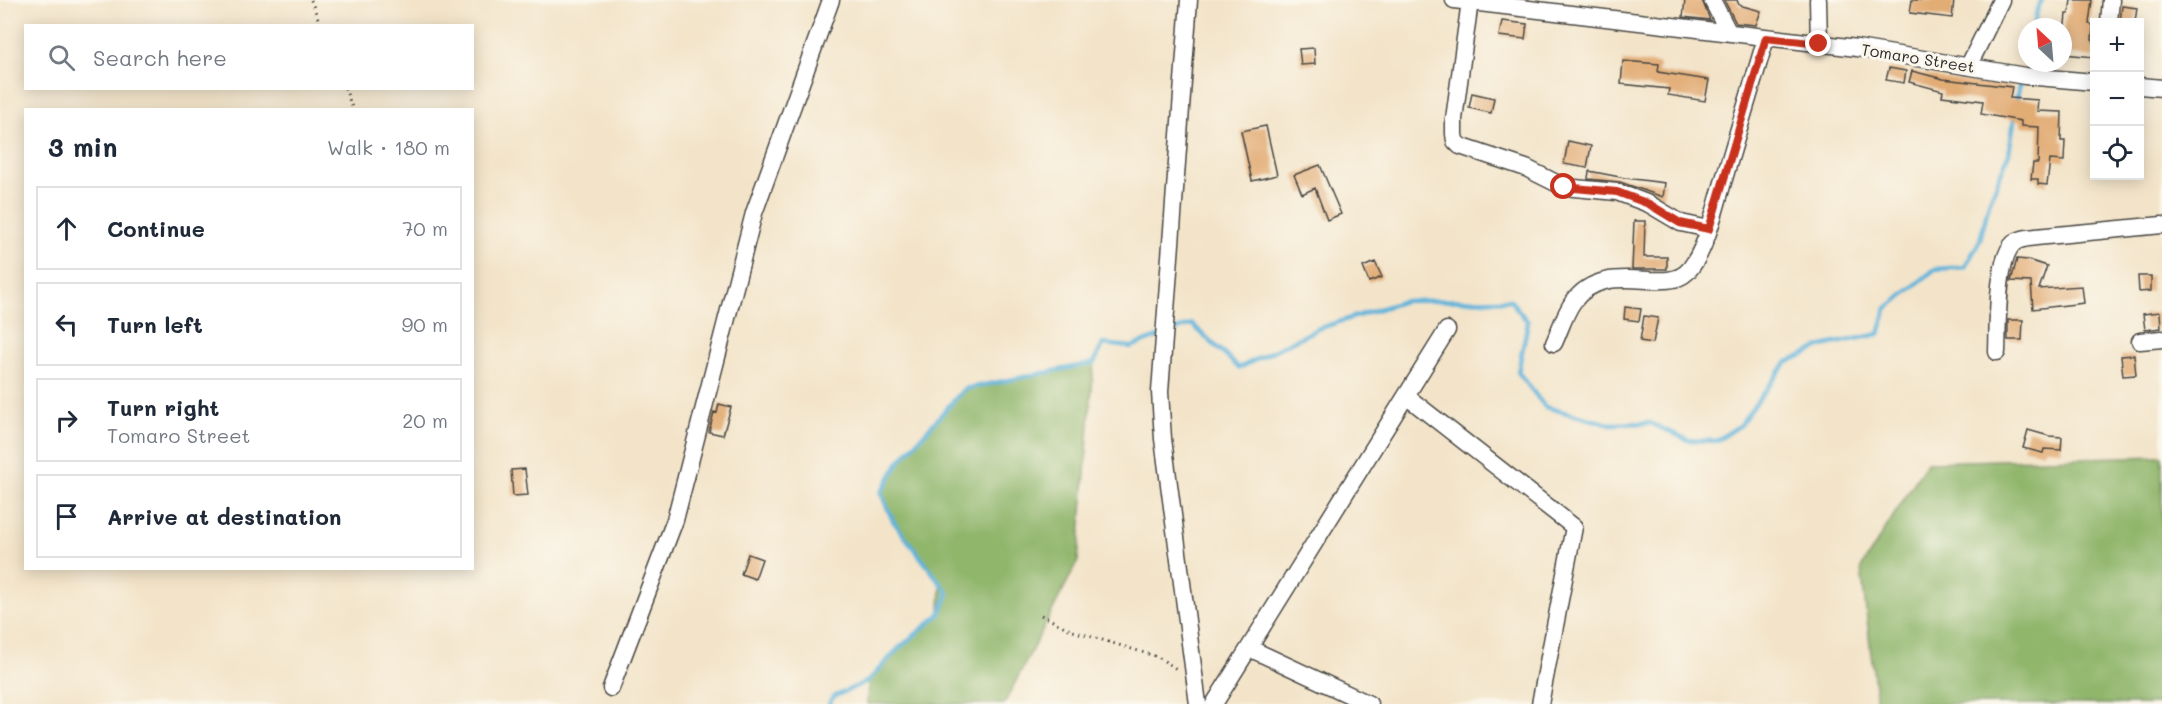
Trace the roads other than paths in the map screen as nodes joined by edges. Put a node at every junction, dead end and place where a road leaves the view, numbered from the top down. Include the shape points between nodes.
1 (831, 0) edge
2 (1189, 0) edge
3 (1712, 0) edge
4 (1818, 0) edge
5 (2001, 0) edge
6 (2111, 0) edge
7 (1462, 1) edge
8 (2109, 18) edge
9 (1729, 33) junction
10 (1766, 38) junction
11 (1819, 44) junction
12 (1969, 65) junction
13 (2090, 82) edge
14 (2144, 86) edge
15 (2162, 88) edge
16 (2162, 225) edge
17 (1709, 229) junction
18 (1447, 330) dead end
19 (2162, 339) edge
20 (2140, 341) dead end
21 (1554, 343) dead end
22 (1997, 352) dead end
23 (1406, 396) junction
24 (1249, 648) junction
25 (612, 688) dead end
26 (1198, 704) edge
27 (1214, 704) edge
28 (1369, 704) edge
29 (1540, 704) edge

1 - 25 street via 754,213 675,520
2 - 26 street via 1161,392 1163,439
3 - 9 street
4 - 11 street
5 - 12 street
6 - 8 street
7 - 9 street, Tomaro Street
7 - 17 street via 1454,134 1460,146 1526,168 1564,187 1617,192 1649,204 1680,223
9 - 10 street, Tomaro Street
10 - 11 street, Tomaro Street
10 - 17 street
11 - 12 street, Tomaro Street
12 - 13 street, Tomaro Street via 2025,76
14 - 15 street
16 - 22 street via 2014,242 2003,263
17 - 21 street via 1689,271 1681,277 1605,280 1587,288 1573,302
18 - 23 street
19 - 20 street
23 - 24 street
23 - 29 street via 1574,527
24 - 27 street
24 - 28 street

